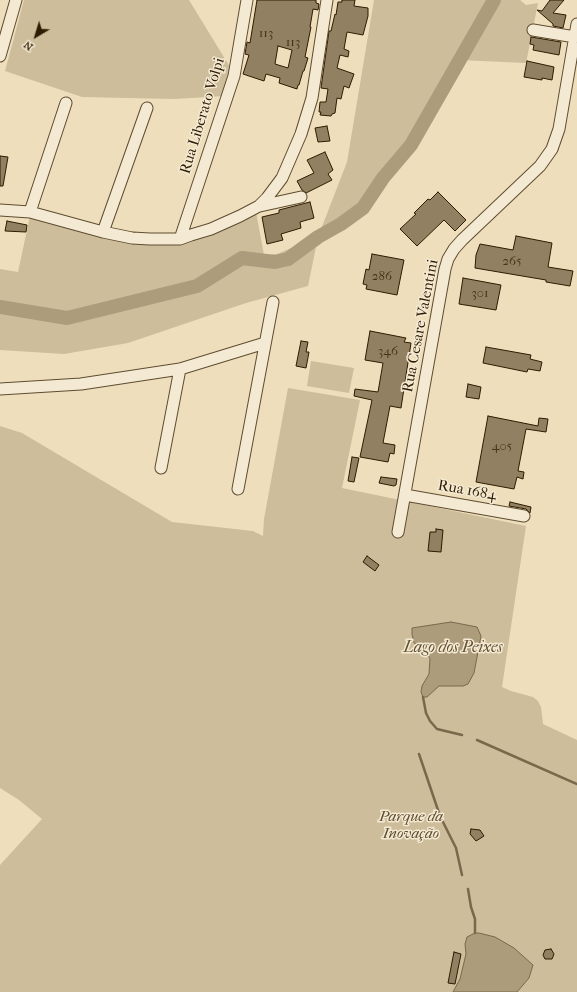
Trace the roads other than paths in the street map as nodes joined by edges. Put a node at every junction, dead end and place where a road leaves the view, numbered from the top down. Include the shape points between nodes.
1 (16, 0) edge
2 (247, 0) edge
3 (327, 0) edge
4 (577, 24) edge
5 (533, 30) dead end
6 (575, 37) junction
7 (0, 56) edge
8 (66, 103) dead end
9 (147, 108) dead end
10 (301, 197) dead end
11 (259, 206) junction
12 (0, 210) edge
13 (30, 212) junction
14 (103, 232) junction
15 (180, 238) junction
16 (273, 302) dead end
17 (264, 343) junction
18 (180, 369) junction
19 (0, 389) edge
20 (161, 468) dead end
21 (238, 489) dead end
22 (405, 495) junction
23 (524, 516) dead end
24 (398, 532) dead end

1 - 7 street
2 - 15 street, Rua Liberato Volpi via 234,76
3 - 11 street via 312,98 302,134 282,178
4 - 6 street, Rua Cesare Valentini
5 - 6 street
6 - 22 street, Rua Cesare Valentini via 559,129 552,150 540,166 462,240 448,259
8 - 13 street
9 - 14 street
10 - 11 street
11 - 15 street via 211,229
12 - 13 street
13 - 14 street
14 - 15 street via 132,238
16 - 17 street
17 - 18 street
17 - 21 street
18 - 19 street via 81,384
18 - 20 street
22 - 23 street, Rua 1684
22 - 24 street, Rua Cesare Valentini

